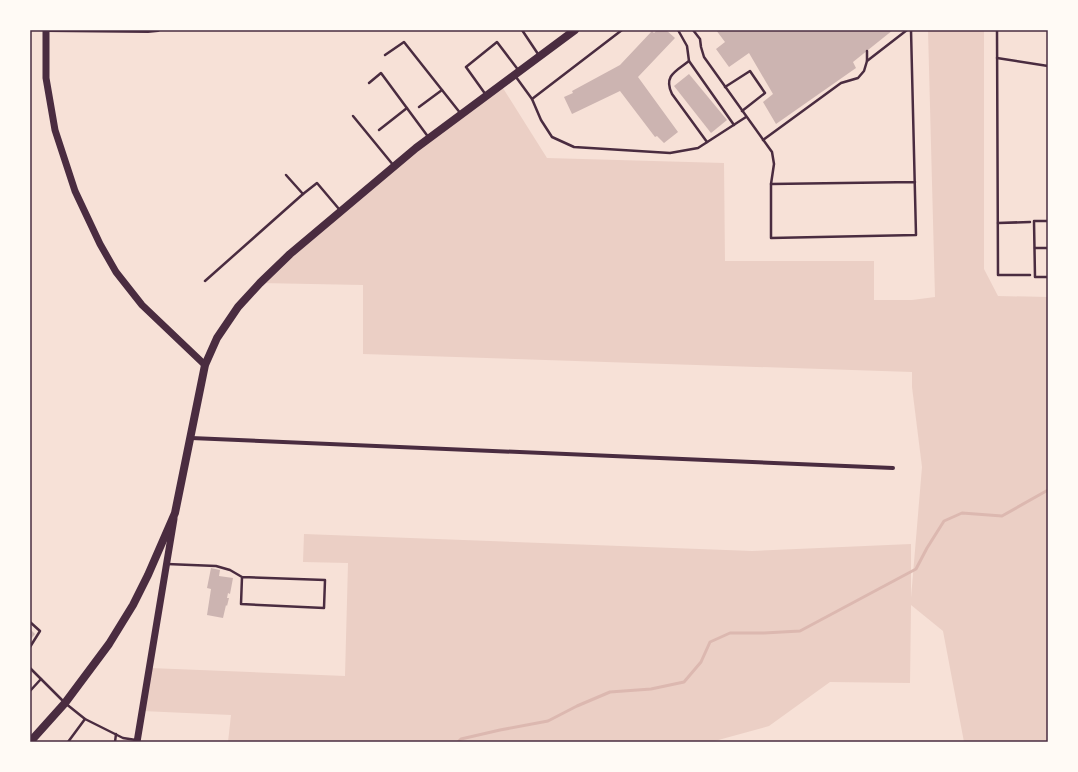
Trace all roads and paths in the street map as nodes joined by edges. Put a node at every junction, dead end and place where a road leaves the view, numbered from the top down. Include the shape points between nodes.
1 (46, 30) edge
2 (158, 30) edge
3 (522, 30) edge
4 (575, 30) edge
5 (622, 30) edge
6 (678, 30) edge
7 (693, 30) edge
8 (907, 30) edge
9 (911, 30) edge
10 (997, 30) edge
11 (866, 51) dead end
12 (385, 56) dead end
13 (540, 56) junction
14 (997, 58) junction
15 (689, 61) junction
16 (867, 61) junction
17 (1048, 66) edge
18 (517, 73) junction
19 (369, 83) dead end
20 (725, 87) junction
21 (442, 90) junction
22 (486, 96) junction
23 (532, 99) junction
24 (419, 107) dead end
25 (407, 108) junction
26 (742, 111) junction
27 (462, 114) junction
28 (353, 116) dead end
29 (746, 117) junction
30 (734, 125) junction
31 (379, 130) dead end
32 (429, 138) junction
33 (763, 140) junction
34 (707, 142) junction
35 (394, 166) junction
36 (286, 175) dead end
37 (915, 182) junction
38 (770, 184) junction
39 (303, 194) junction
40 (341, 211) junction
41 (1048, 221) edge
42 (1030, 222) dead end
43 (998, 223) junction
44 (1034, 248) junction
45 (1048, 248) edge
46 (1030, 275) dead end
47 (1048, 277) edge
48 (205, 280) dead end
49 (205, 365) junction
50 (191, 438) junction
51 (893, 468) dead end
52 (175, 513) junction
53 (167, 564) junction
54 (242, 577) junction
55 (30, 622) edge
56 (30, 647) edge
57 (30, 668) edge
58 (41, 679) junction
59 (30, 691) edge
60 (65, 703) junction
61 (85, 719) junction
62 (116, 734) junction
63 (31, 738) edge
64 (138, 741) edge
65 (68, 742) edge
66 (115, 742) edge

1 - 2 street
1 - 49 street via 46,78 55,130 75,191 100,244 116,272 142,305
3 - 13 lane
4 - 13 main road
5 - 23 lane
6 - 15 lane via 687,46
7 - 20 lane via 700,39 704,57
8 - 16 lane
9 - 37 lane
10 - 14 lane
11 - 16 lane
12 - 21 lane via 404,42
13 - 18 main road
14 - 17 lane
14 - 43 lane
15 - 30 lane
15 - 34 lane via 673,73 668,86
16 - 33 lane via 864,71 858,78 841,83
18 - 22 main road
18 - 22 lane via 497,42 466,66
18 - 23 lane
19 - 25 lane via 381,73
20 - 26 lane
20 - 26 lane via 750,71 765,94
21 - 24 lane
21 - 27 lane
22 - 27 main road
23 - 34 lane via 552,137 574,147 670,154 698,148
25 - 31 lane
25 - 32 lane
26 - 29 lane
27 - 32 main road
28 - 35 lane
29 - 30 lane
29 - 33 lane
30 - 34 lane
32 - 35 main road
33 - 38 lane via 772,152 774,164
35 - 40 main road
36 - 39 lane
37 - 38 lane
37 - 38 lane via 916,235 779,238 771,238
39 - 40 lane via 317,183
39 - 48 lane
40 - 49 main road via 260,283 217,338
41 - 44 lane via 1034,221
42 - 43 lane
43 - 46 lane via 998,275
44 - 45 lane
44 - 47 lane via 1035,277
49 - 50 main road
50 - 51 street
50 - 52 main road
52 - 53 street
52 - 60 main road via 133,605 109,644
53 - 54 lane via 216,566
53 - 64 street
54 - 54 lane via 241,604 324,608 325,580
55 - 56 lane via 40,631
57 - 58 lane
58 - 59 lane
58 - 60 lane
60 - 61 lane
60 - 63 main road
61 - 62 lane
61 - 65 lane
62 - 64 lane
62 - 66 lane

